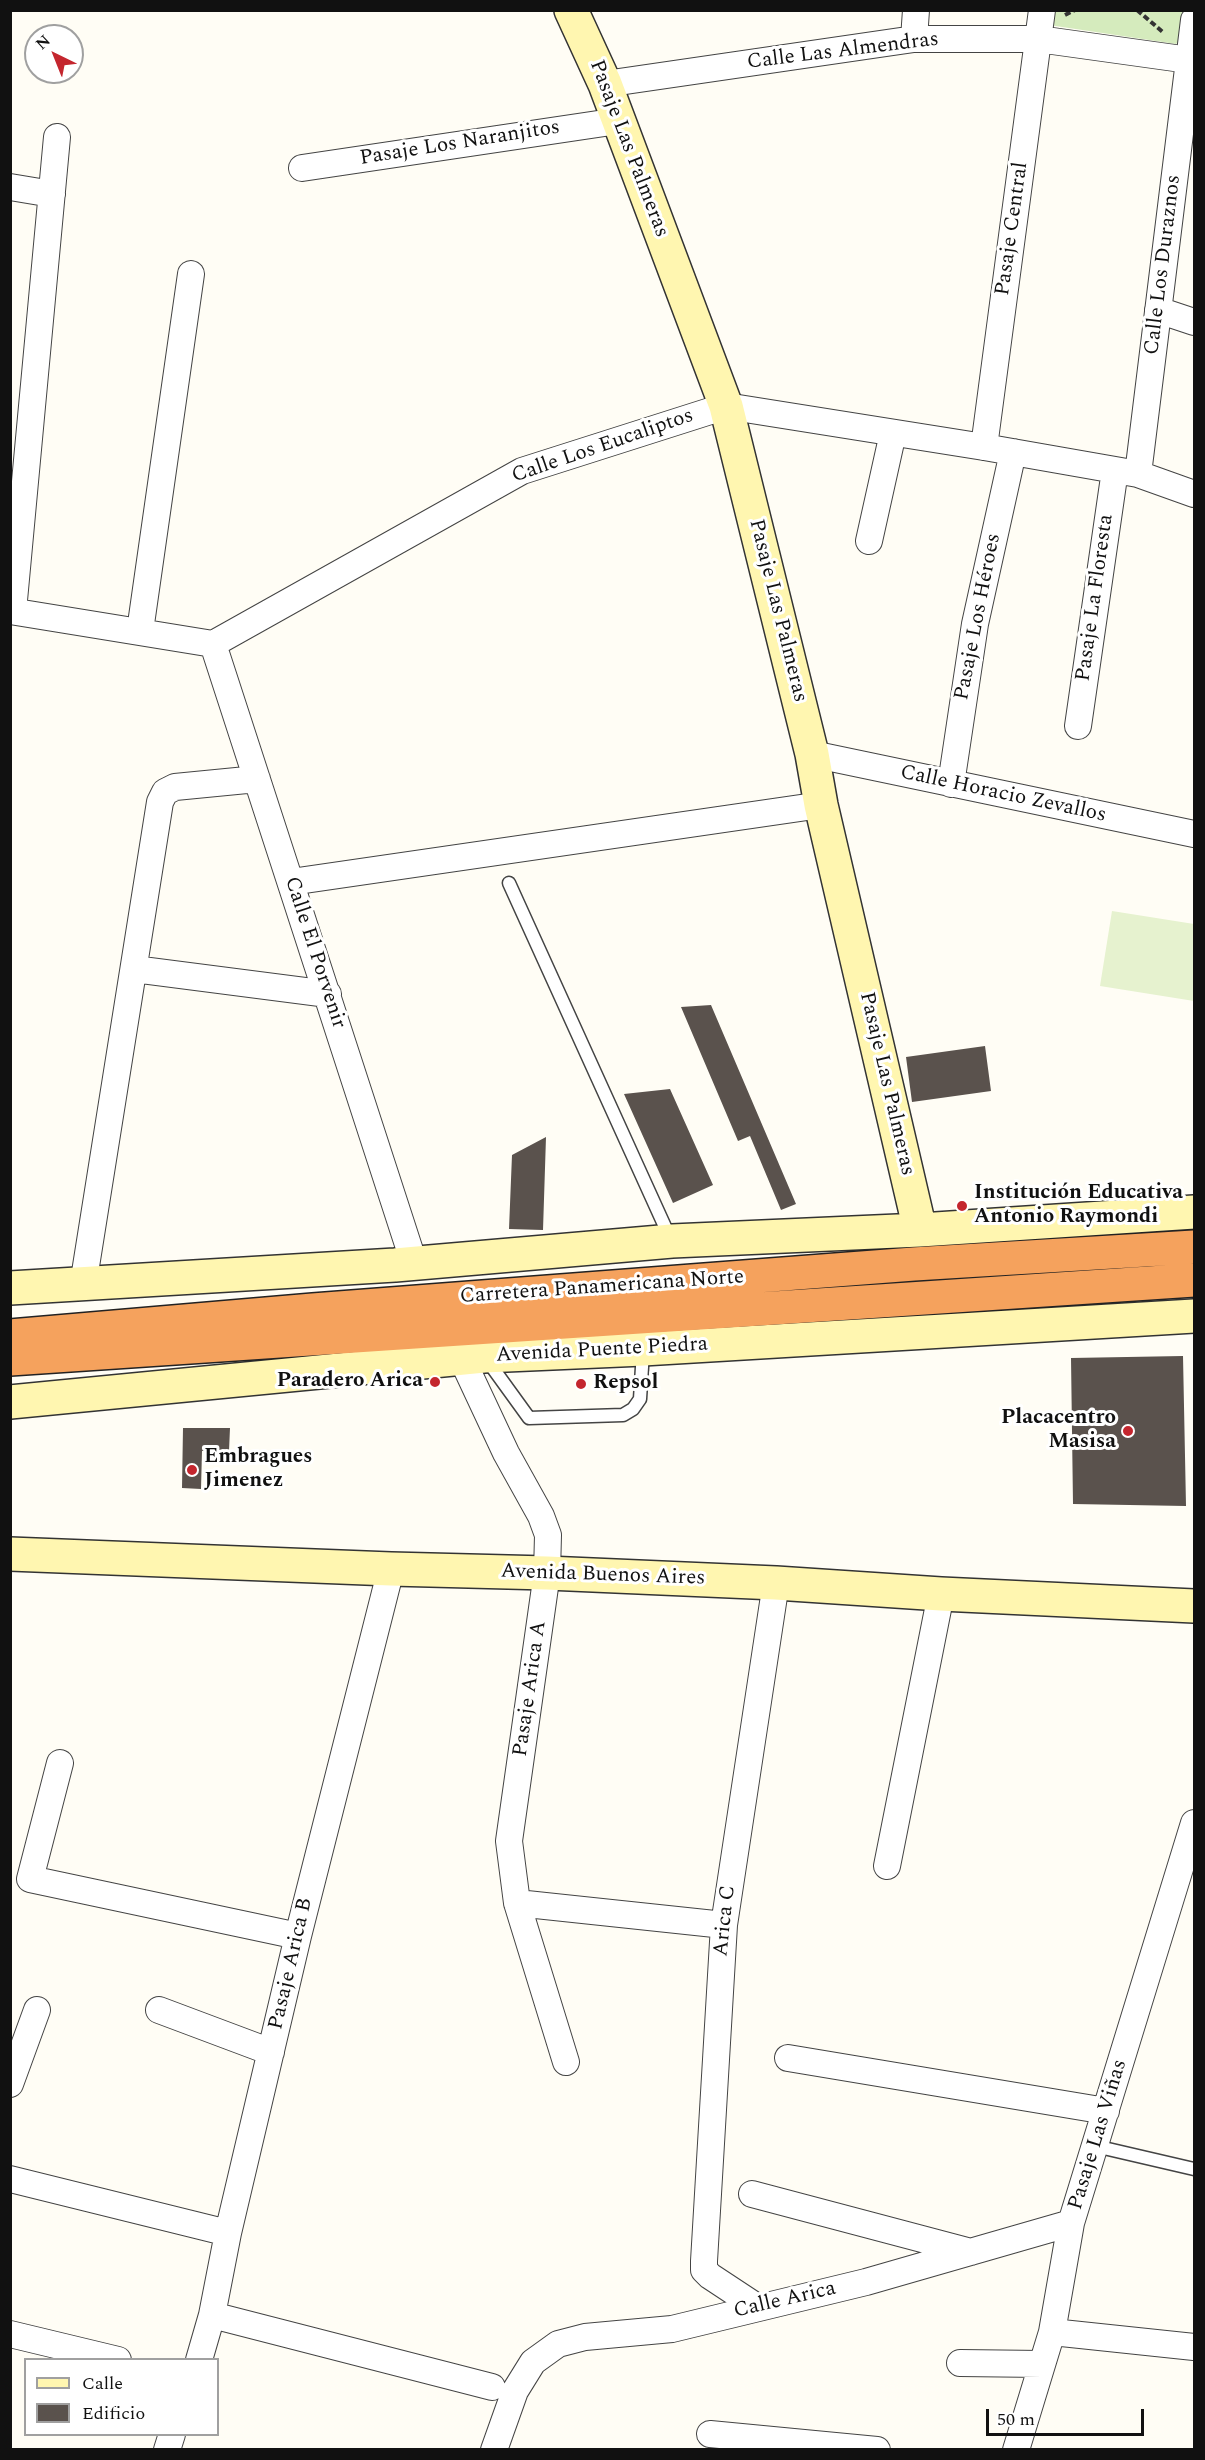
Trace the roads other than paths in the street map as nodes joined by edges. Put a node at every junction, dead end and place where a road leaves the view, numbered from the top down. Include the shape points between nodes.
1 (571, 10) edge
2 (916, 10) edge
3 (1042, 10) edge
4 (1189, 32) edge
5 (914, 39) junction
6 (1038, 39) junction
7 (1189, 60) junction
8 (605, 84) junction
9 (618, 121) junction
10 (57, 137) dead end
11 (302, 168) dead end
12 (1185, 183) edge
13 (10, 188) edge
14 (52, 194) junction
15 (191, 274) dead end
16 (1158, 310) junction
17 (1194, 322) edge
18 (726, 406) junction
19 (893, 433) junction
20 (984, 447) junction
21 (1013, 452) junction
22 (1126, 472) junction
23 (1194, 494) edge
24 (869, 541) dead end
25 (12, 611) edge
26 (140, 631) junction
27 (213, 644) junction
28 (1078, 726) dead end
29 (812, 754) junction
30 (257, 779) junction
31 (951, 784) junction
32 (821, 805) junction
33 (1194, 834) edge
34 (291, 882) junction
35 (508, 883) dead end
36 (134, 969) junction
37 (328, 994) junction
38 (1194, 1212) edge
39 (920, 1230) junction
40 (672, 1241) junction
41 (1194, 1247) edge
42 (414, 1263) junction
43 (1194, 1280) edge
44 (83, 1285) junction
45 (10, 1288) edge
46 (1194, 1316) edge
47 (646, 1333) junction
48 (10, 1336) edge
49 (470, 1343) junction
50 (10, 1359) edge
51 (10, 1402) edge
52 (10, 1554) edge
53 (391, 1569) junction
54 (548, 1573) junction
55 (776, 1583) junction
56 (941, 1594) junction
57 (1194, 1606) edge
58 (60, 1762) dead end
59 (1194, 1823) edge
60 (887, 1866) dead end
61 (1187, 1872) edge
62 (517, 1903) junction
63 (724, 1925) junction
64 (298, 1936) junction
65 (37, 2010) dead end
66 (159, 2010) dead end
67 (271, 2052) junction
68 (788, 2058) dead end
69 (566, 2062) dead end
70 (10, 2084) edge
71 (1106, 2111) junction
72 (1095, 2146) junction
73 (1194, 2169) edge
74 (10, 2179) edge
75 (752, 2194) dead end
76 (1071, 2223) junction
77 (228, 2233) junction
78 (971, 2252) junction
79 (757, 2307) junction
80 (212, 2315) junction
81 (1052, 2332) junction
82 (10, 2334) edge
83 (1194, 2347) edge
84 (110, 2358) edge
85 (200, 2358) edge
86 (960, 2362) dead end
87 (1042, 2364) junction
88 (503, 2389) junction
89 (710, 2434) dead end
90 (494, 2450) edge
91 (877, 2450) edge
92 (1016, 2450) edge

1 - 8 main road, Pasaje Las Palmeras
2 - 5 street
3 - 6 street, Pasaje Central
4 - 7 street, Calle Los Duraznos
5 - 6 street, Calle Las Almendras
5 - 8 street, Calle Las Almendras
6 - 7 street, Calle Las Almendras
6 - 20 street, Pasaje Central
7 - 12 street, Calle Los Duraznos
8 - 9 main road, Pasaje Las Palmeras
9 - 11 street, Pasaje Los Naranjitos
9 - 18 main road, Pasaje Las Palmeras
10 - 14 street
12 - 16 street, Calle Los Duraznos
13 - 14 street
14 - 25 street
15 - 26 street
16 - 17 street
16 - 22 street, Calle Los Duraznos
18 - 19 street, Calle Los Eucaliptos
18 - 27 street, Calle Los Eucaliptos via 522,471
18 - 29 main road, Pasaje Las Palmeras
19 - 20 street, Calle Los Eucaliptos
19 - 24 street
20 - 21 street, Calle Los Eucaliptos
21 - 22 street, Calle Los Eucaliptos
21 - 31 street, Pasaje Los Héroes via 975,624
22 - 23 street, Calle Los Eucaliptos
22 - 28 street, Pasaje La Floresta
25 - 26 street
26 - 27 street
27 - 30 street, Calle El Porvenir
29 - 31 street, Calle Horacio Zevallos
29 - 32 main road, Pasaje Las Palmeras
30 - 34 street, Calle El Porvenir
30 - 36 street via 175,787 165,792 160,802
31 - 33 street, Calle Horacio Zevallos
32 - 34 street
32 - 39 main road, Pasaje Las Palmeras
34 - 37 street, Calle El Porvenir
35 - 40 lane
36 - 37 street
36 - 44 street
37 - 42 street, Calle El Porvenir
38 - 39 main road
39 - 40 main road
40 - 42 main road
41 - 48 highway, Carretera Panamericana Norte via 820,1272
42 - 44 main road
43 - 47 highway, Carretera Panamericana Norte
44 - 45 main road
46 - 47 main road, Avenida Puente Piedra
47 - 49 highway, Carretera Panamericana Norte
47 - 49 lane via 640,1399 633,1410 623,1415 529,1418
49 - 50 highway, Carretera Panamericana Norte
49 - 51 main road
49 - 54 street, Pasaje Arica A via 506,1453 548,1534
52 - 53 main road, Avenida Buenos Aires
53 - 54 main road, Avenida Buenos Aires
53 - 64 street, Pasaje Arica B
54 - 55 main road, Avenida Buenos Aires
54 - 62 street, Pasaje Arica A via 509,1841
55 - 56 main road, Avenida Buenos Aires
55 - 63 street, Arica C
56 - 57 main road, Avenida Buenos Aires
56 - 60 street
58 - 64 street via 30,1880
59 - 61 street, Pasaje Las Viñas
61 - 71 street, Pasaje Las Viñas
62 - 63 street
62 - 69 street, Pasaje Arica A
63 - 79 street, Arica C via 704,2270
64 - 67 street, Pasaje Arica B
65 - 70 street
66 - 67 street
67 - 77 street, Pasaje Arica B
68 - 71 street
71 - 72 street, Pasaje Las Viñas
72 - 73 lane
72 - 76 street, Pasaje Las Viñas
74 - 77 street
75 - 78 street
76 - 78 street, Calle Arica
76 - 81 street, Pasaje Las Viñas
77 - 80 street, Pasaje Arica B
78 - 79 street, Calle Arica
79 - 88 street, Calle Arica via 672,2329 585,2337 558,2344
80 - 85 street, Pasaje Arica B
80 - 88 street
81 - 83 street
81 - 87 street, Pasaje Las Viñas
82 - 84 street
86 - 87 street
87 - 92 street, Pasaje Las Viñas
88 - 90 street, Calle Arica
89 - 91 street

